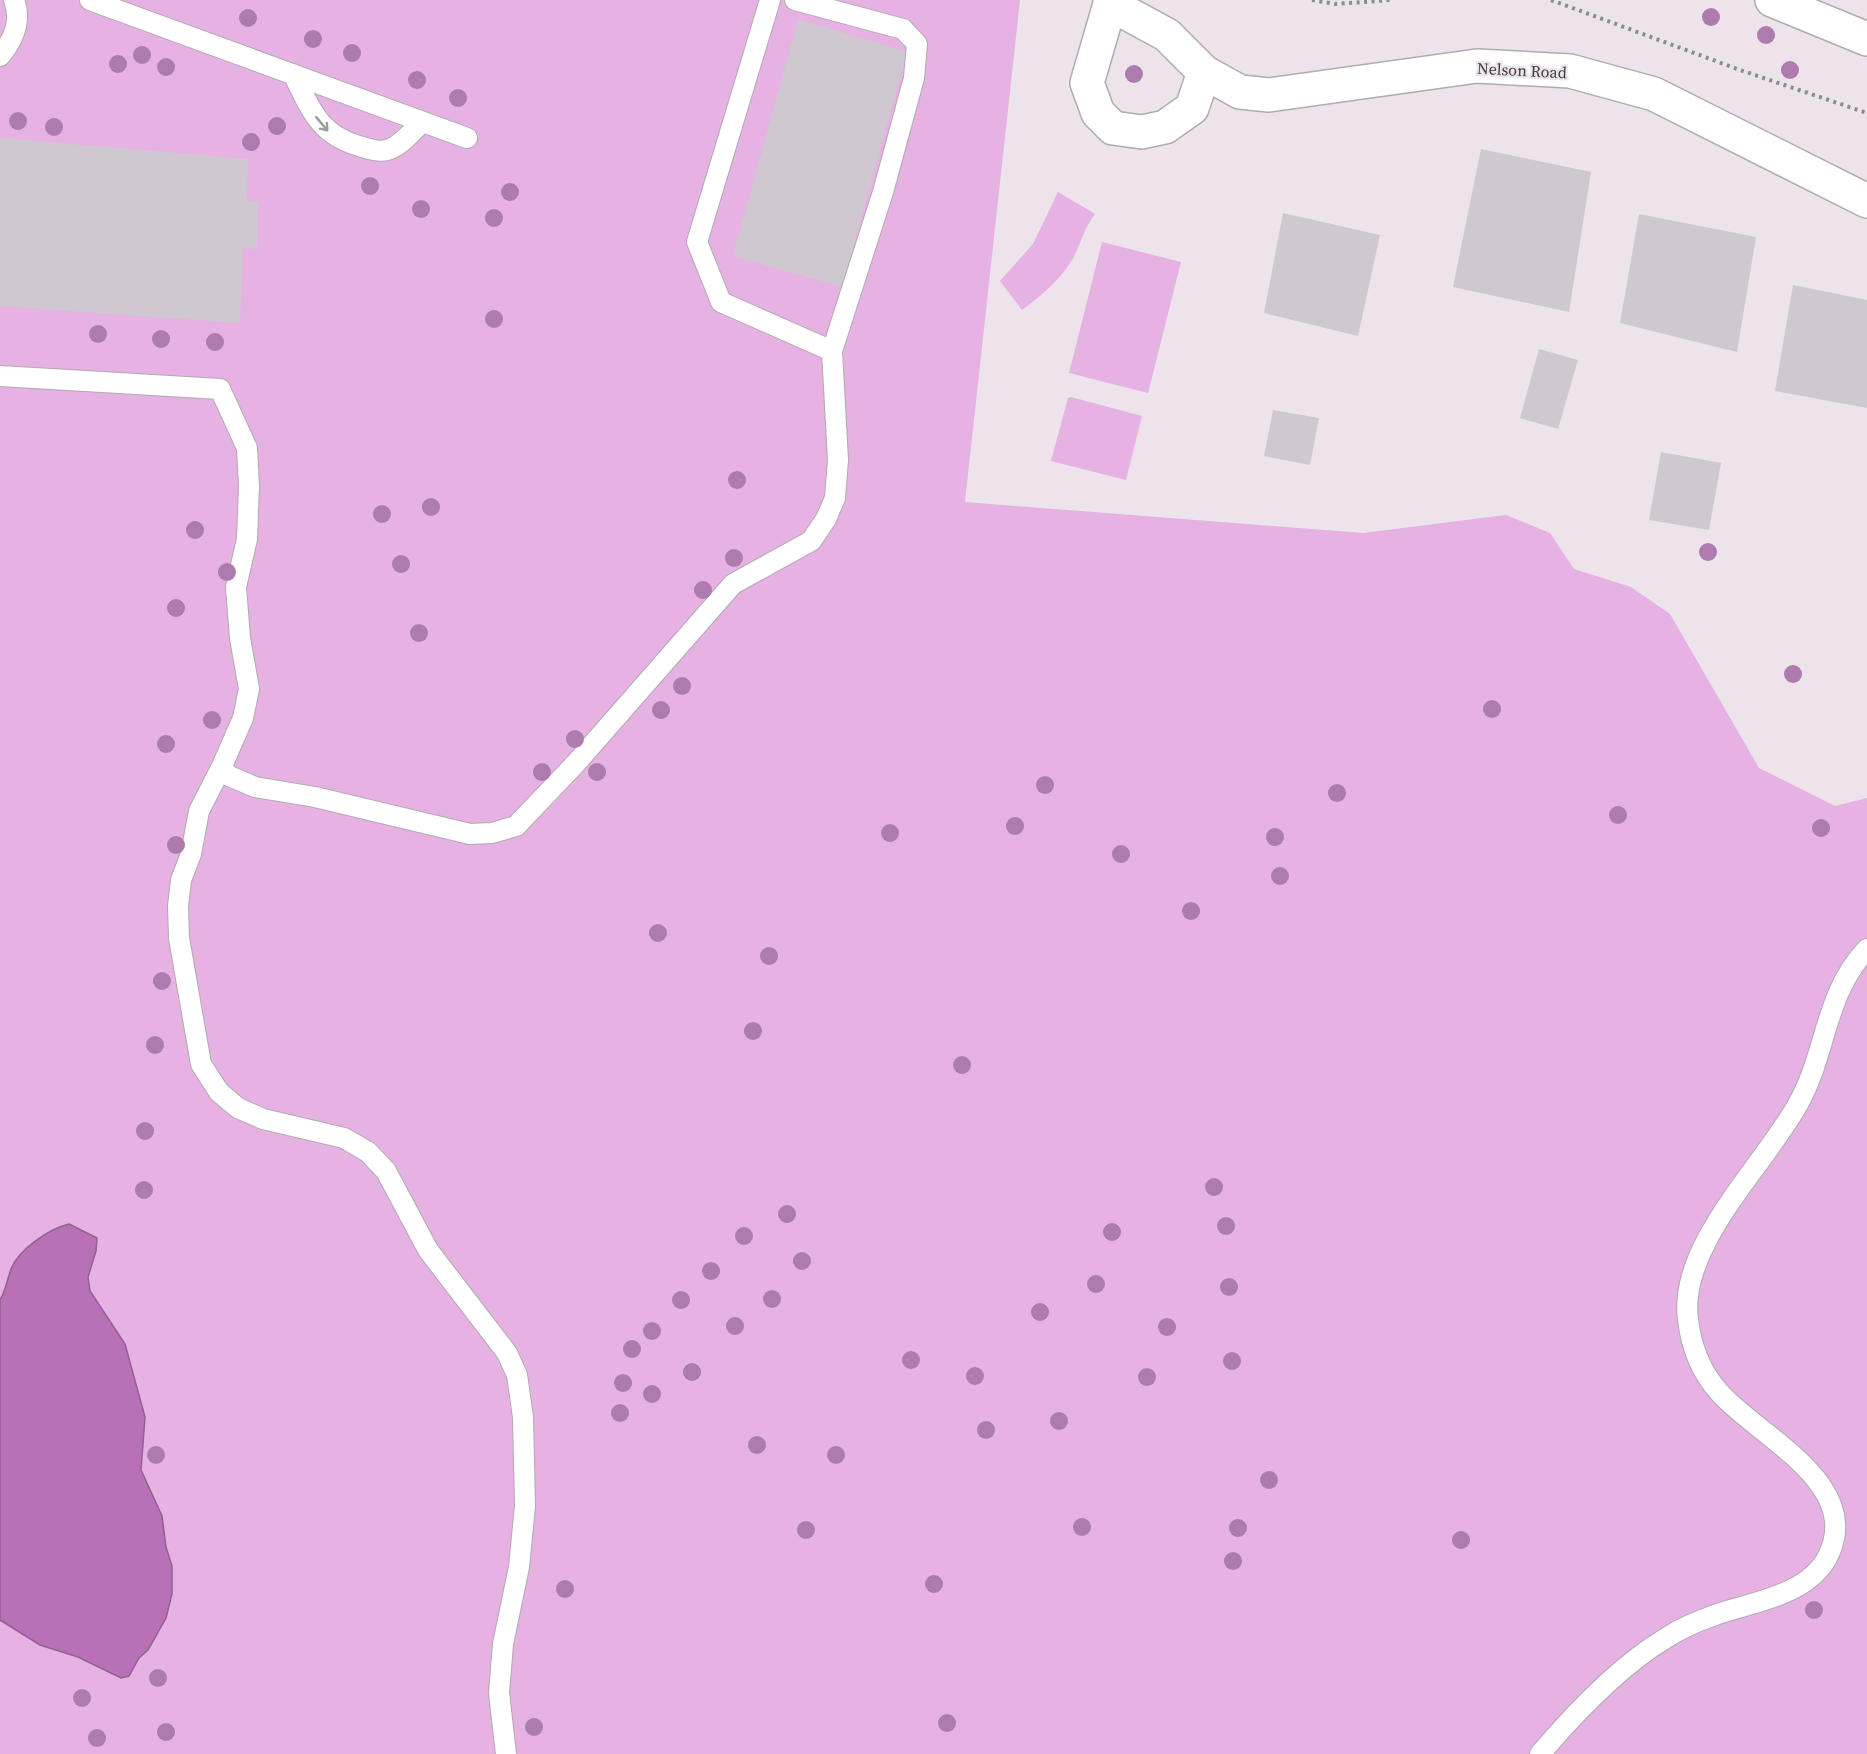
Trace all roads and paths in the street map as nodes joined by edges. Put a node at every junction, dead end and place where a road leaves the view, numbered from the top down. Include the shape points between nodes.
1 (14, 0) edge
2 (90, 0) edge
3 (770, 0) edge
4 (795, 0) edge
5 (1312, 0) edge
6 (1390, 0) edge
7 (1551, 0) edge
8 (1772, 0) edge
9 (1110, 2) edge
10 (1867, 39) edge
11 (0, 56) edge
12 (1204, 72) junction
13 (293, 74) junction
14 (1867, 113) edge
15 (422, 122) junction
16 (467, 138) dead end
17 (1867, 201) edge
18 (832, 351) junction
19 (0, 375) edge
20 (222, 766) junction
21 (1867, 949) edge
22 (506, 1754) edge
23 (1540, 1754) edge

1 - 11 lane via 17,27
2 - 13 lane
3 - 18 lane via 697,242 722,302
4 - 18 lane via 903,29 917,44 905,112
5 - 6 path via 1335,4
7 - 14 path
8 - 10 street
9 - 12 street, Nelson Road via 1167,35
9 - 12 street via 1087,83 1098,113 1113,128 1142,132 1165,127 1192,108
12 - 17 street, Nelson Road via 1240,92 1269,95 1477,66 1570,71 1654,94
13 - 15 lane
13 -> 15 lane via 318,121 332,136 351,144 370,150 390,150
15 - 16 lane
18 - 20 lane via 838,460 835,498 826,519 811,541 733,584 577,762 516,825 492,833 470,834 315,797 255,787 227,776
19 - 20 lane via 220,390 247,448 249,486 248,539 237,587 249,689 243,718
20 - 22 lane via 200,811 178,906 179,938 201,1064 219,1092 238,1108 263,1119 344,1138 368,1152 386,1171 428,1250 503,1347 517,1375 523,1417 525,1506 499,1693
21 - 23 lane via 1851,966 1836,994 1800,1102 1698,1255 1686,1303 1697,1356 1714,1386 1733,1407 1790,1453 1824,1490 1834,1515 1828,1556 1810,1578 1796,1587 1712,1616 1663,1640 1593,1698

